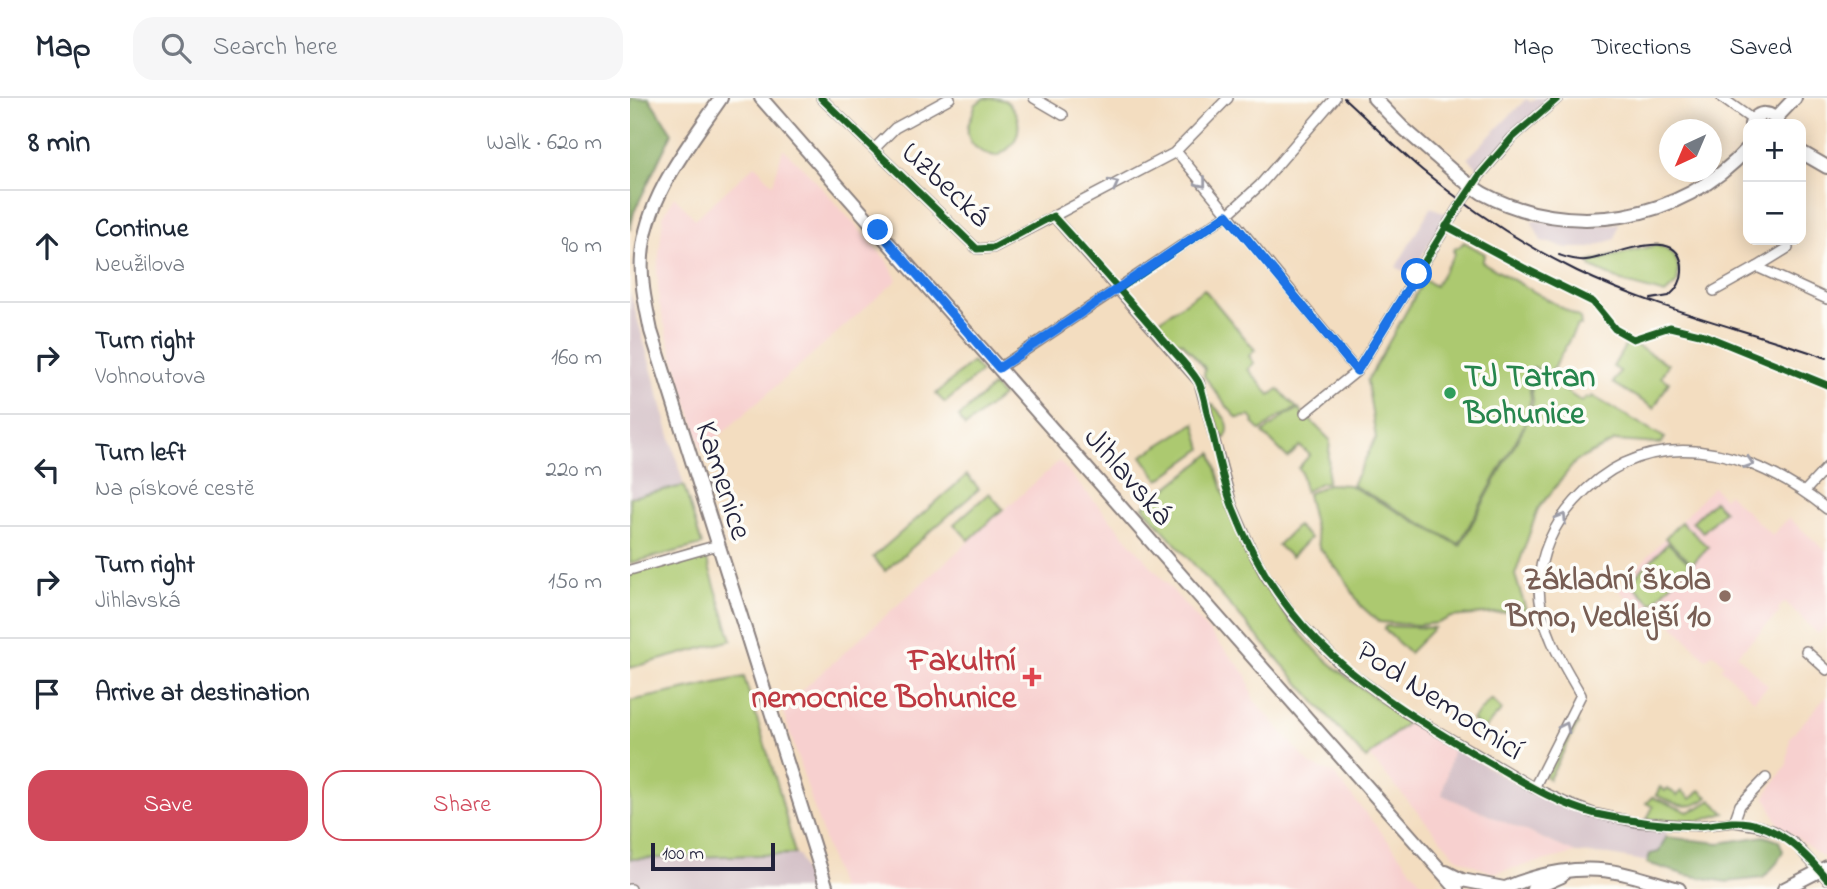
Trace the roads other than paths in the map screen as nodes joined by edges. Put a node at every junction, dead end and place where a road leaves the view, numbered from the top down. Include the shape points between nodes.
1 (722, 98) edge
2 (761, 98) edge
3 (821, 98) edge
4 (950, 98) edge
5 (1034, 98) edge
6 (1228, 98) edge
7 (1374, 98) edge
8 (1558, 98) edge
9 (1722, 98) edge
10 (1794, 98) edge
11 (1330, 100) edge
12 (1063, 115) dead end
13 (1748, 119) edge
14 (1756, 119) edge
15 (1773, 119) edge
16 (1778, 119) edge
17 (874, 149) junction
18 (1176, 151) junction
19 (1743, 152) edge
20 (1806, 155) edge
21 (1827, 167) edge
22 (1227, 215) junction
23 (1053, 216) junction
24 (1788, 248) dead end
25 (1757, 267) junction
26 (1119, 289) junction
27 (1714, 291) dead end
28 (1827, 299) edge
29 (999, 368) junction
30 (1357, 371) junction
31 (1305, 413) dead end
32 (1827, 467) edge
33 (1805, 491) junction
34 (1827, 509) edge
35 (718, 544) junction
36 (630, 570) edge
37 (1806, 651) dead end
38 (1827, 670) edge
39 (1766, 778) dead end
40 (1534, 788) junction
41 (1734, 822) junction
42 (1440, 869) junction
43 (1571, 872) junction
44 (1825, 873) edge
45 (1503, 888) edge
46 (827, 889) edge
47 (1457, 889) edge
48 (1533, 889) edge
49 (1679, 889) edge
50 (1784, 889) edge

1 - 35 street, Kamenice via 668,176 650,216 642,254 642,289 651,331
2 - 29 street, Jihlavská
3 - 17 street, Uzbecká
4 - 17 street, Uzbecká via 895,128
5 - 12 street
6 - 18 street, Uzbecká
7 - 19 street, bridge via 1482,193 1553,217 1611,219 1670,204
8 - 30 street via 1480,175
9 - 13 street
10 - 16 street
11 - 22 street via 1260,185
14 - 15 street via 1764,114
17 - 23 street, Uzbecká via 977,249 993,248
18 -> 22 street
23 -> 18 street, Uzbecká
20 - 21 street
22 - 26 street
22 - 30 street
23 - 26 street, Pod Nemocnicí
24 - 25 street
25 - 27 street
25 - 28 street
26 - 29 street
26 - 40 street, Pod Nemocnicí via 1199,382 1232,505 1265,575 1294,617 1359,680
29 - 42 street, Jihlavská
30 - 31 street
32 - 33 street
33 - 34 street
40 -> 33 street via 1581,695 1548,630 1539,587 1549,539 1566,510 1588,486 1617,466 1647,455 1687,449 1765,468
35 - 36 street
35 - 46 street, Kamenice
37 - 38 street
39 - 41 street via 1740,805
40 - 41 street, Pod Nemocnicí via 1592,813 1636,822 1697,826
41 - 44 street, Pod Nemocnicí via 1784,837
42 - 45 street via 1462,880
42 - 47 street, Jihlavská
43 - 45 street via 1545,874
43 - 48 street
43 - 49 street via 1619,873
44 - 50 street

